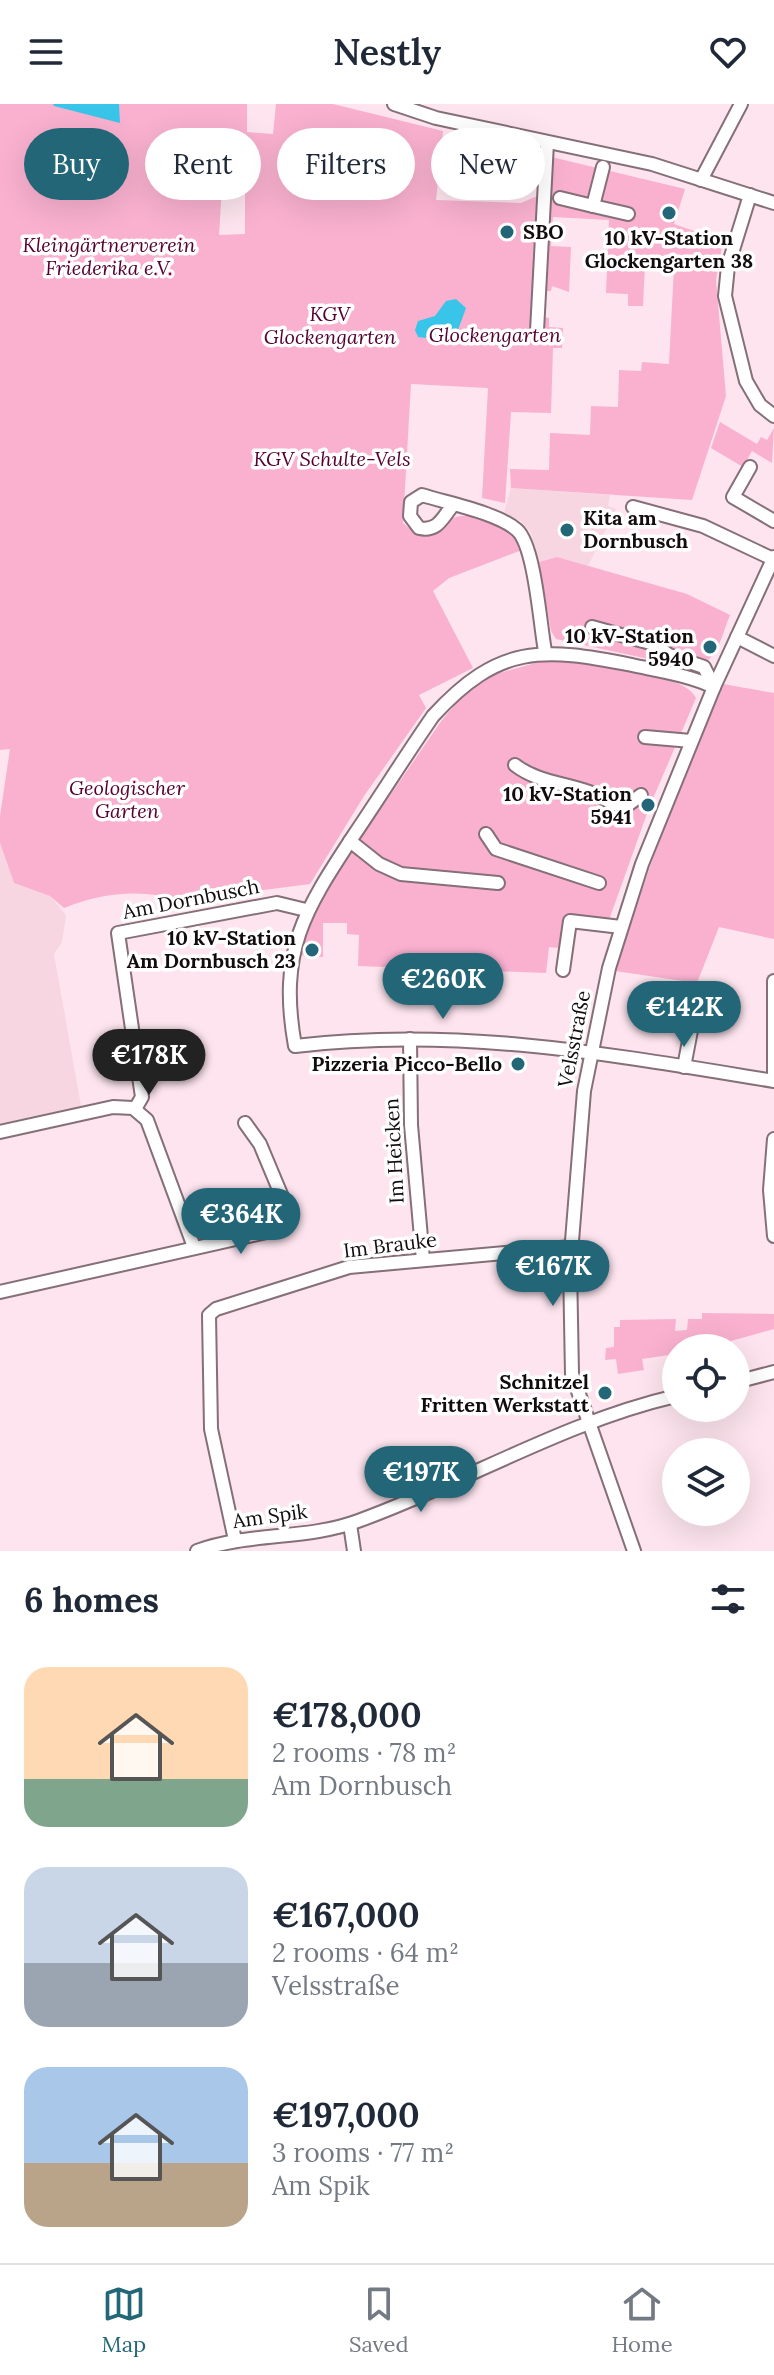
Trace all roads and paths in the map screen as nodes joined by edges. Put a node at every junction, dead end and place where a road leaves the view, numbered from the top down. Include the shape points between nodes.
1 (394, 104) edge
2 (741, 104) edge
3 (547, 143) junction
4 (603, 167) dead end
5 (701, 180) junction
6 (750, 195) junction
7 (560, 198) dead end
8 (774, 203) edge
9 (593, 206) junction
10 (628, 214) dead end
11 (537, 331) dead end
12 (774, 416) edge
13 (750, 467) dead end
14 (453, 505) dead end
15 (633, 507) dead end
16 (774, 521) edge
17 (772, 565) edge
18 (592, 627) dead end
19 (737, 637) junction
20 (545, 651) junction
21 (774, 656) edge
22 (714, 687) junction
23 (645, 737) dead end
24 (691, 741) junction
25 (515, 765) dead end
26 (641, 795) dead end
27 (486, 834) dead end
28 (350, 841) junction
29 (498, 883) dead end
30 (599, 883) dead end
31 (306, 910) junction
32 (621, 927) junction
33 (563, 970) dead end
34 (774, 981) edge
35 (699, 989) dead end
36 (410, 1039) junction
37 (589, 1052) junction
38 (684, 1067) junction
39 (774, 1073) edge
40 (774, 1081) edge
41 (135, 1109) junction
42 (245, 1123) dead end
43 (0, 1132) edge
44 (774, 1139) edge
45 (774, 1236) edge
46 (194, 1247) junction
47 (571, 1247) junction
48 (423, 1260) junction
49 (0, 1292) edge
50 (774, 1372) edge
51 (750, 1378) edge
52 (662, 1400) edge
53 (588, 1422) junction
54 (350, 1524) junction
55 (235, 1540) junction
56 (197, 1551) edge
57 (354, 1551) edge
58 (634, 1551) edge

1 - 3 street
2 - 5 street
3 - 5 street via 585,148
3 - 11 street
4 - 9 street
5 - 6 street
6 - 8 street
6 - 12 street via 728,266 725,296 746,381 760,405
7 - 9 street
9 - 10 street
13 - 16 street via 733,497
14 - 20 street via 505,522 524,538
15 - 17 street via 703,526
17 - 19 street, Velsstraße
18 - 22 street via 654,644 704,667
19 - 21 street
19 - 22 street, Velsstraße
20 - 22 street via 689,677
20 - 28 street via 486,672 456,691 433,716
22 - 24 street, Velsstraße
23 - 24 street
24 - 32 street, Velsstraße
25 - 26 street via 528,775 594,793 609,804 625,807
27 - 30 street via 496,849
28 - 29 street via 401,874
28 - 31 street
31 - 36 street via 290,974 295,1046
31 - 41 street, Am Dornbusch via 277,903 118,933 142,1097
32 - 33 street via 570,921
32 - 37 street, Velsstraße
34 - 39 street
35 - 38 street
36 - 37 street
36 - 48 street, Im Heicken via 411,1125
37 - 38 street
37 - 47 street, Velsstraße
38 - 40 street
41 - 43 street via 113,1107
41 - 46 street via 147,1120
42 - 46 street via 260,1144 288,1221 280,1229
44 - 45 street
46 - 49 street
47 - 48 street, Im Brauke
47 - 53 street, Velsstraße via 572,1374
48 - 55 street, Im Brauke via 349,1267 209,1315 211,1429
50 - 51 street
52 - 53 street, Am Spik
53 - 54 street, Am Spik
53 - 58 street, Velsstraße
54 - 55 street, Am Spik
54 - 57 street
55 - 56 street, Am Spik

